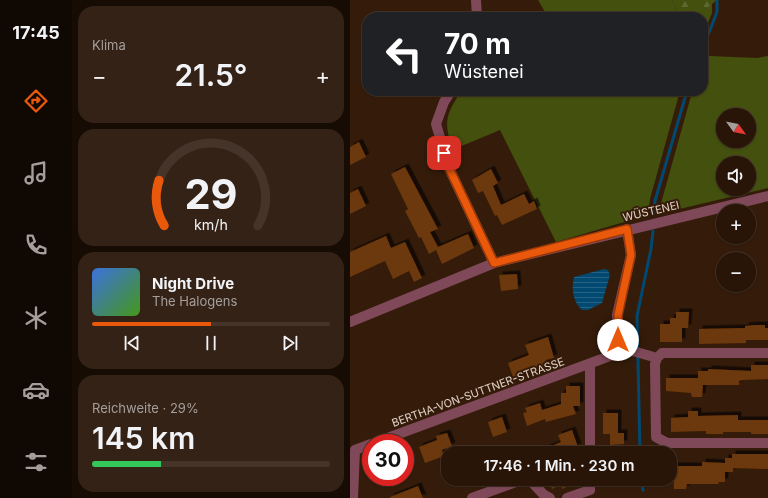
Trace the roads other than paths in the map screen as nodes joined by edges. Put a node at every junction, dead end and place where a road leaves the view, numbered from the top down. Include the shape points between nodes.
1 (476, 0) edge
2 (477, 12) edge
3 (448, 96) edge
4 (768, 196) edge
5 (627, 229) junction
6 (494, 263) junction
7 (350, 322) edge
8 (618, 353) junction
9 (768, 353) edge
10 (657, 358) junction
11 (590, 364) junction
12 (399, 434) edge
13 (768, 443) edge
14 (590, 446) edge
15 (362, 447) edge
16 (505, 486) edge
17 (536, 486) edge
18 (590, 486) edge
19 (353, 498) edge
20 (472, 498) edge
21 (550, 498) edge
22 (567, 498) edge

1 - 2 street
3 - 6 street via 436,124 449,168
4 - 5 street, WÜSTENEI
5 - 6 street, WÜSTENEI
5 - 8 street via 631,255 618,315
6 - 7 street, WÜSTENEI
8 - 10 street, BERTHA-VON-SUTTNER-STRASSE via 638,352
8 - 11 street, BERTHA-VON-SUTTNER-STRASSE
9 - 10 street via 662,353
10 - 13 street via 656,437 659,440 667,443
11 - 12 street, BERTHA-VON-SUTTNER-STRASSE
11 - 14 street
15 - 19 street via 355,450
16 - 20 street
17 - 21 street
18 - 22 street via 590,490

